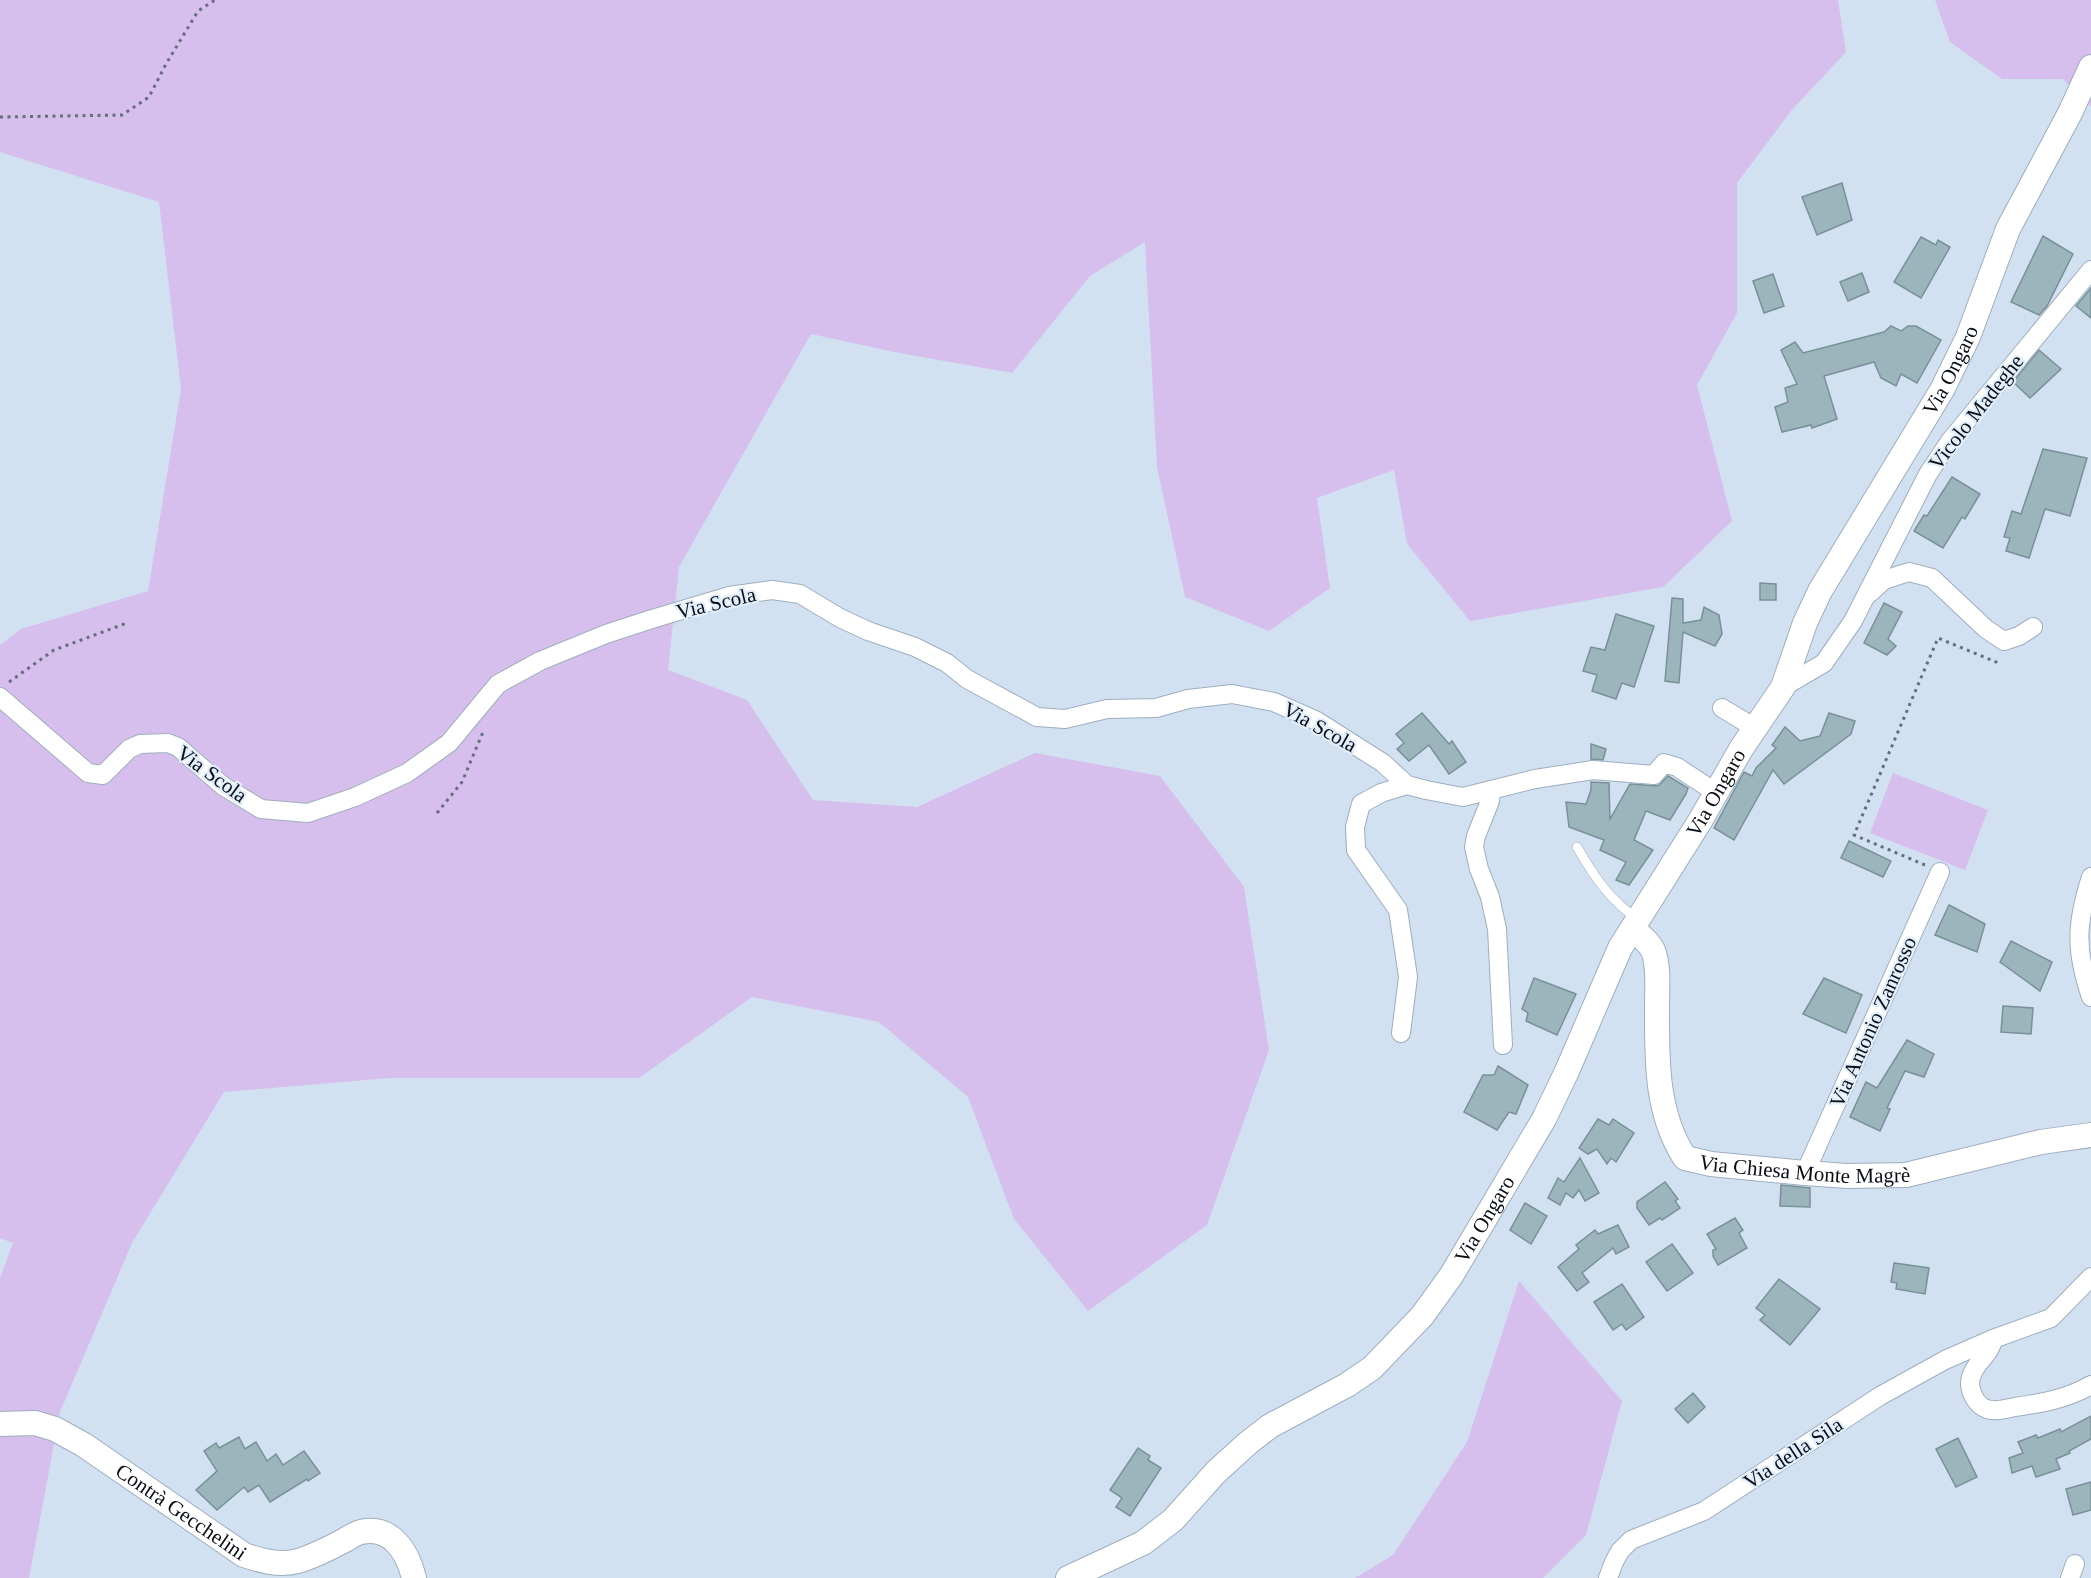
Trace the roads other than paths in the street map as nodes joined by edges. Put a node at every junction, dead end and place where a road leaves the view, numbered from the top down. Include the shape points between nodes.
1 (2091, 67) edge
2 (2091, 270) edge
3 (1864, 599) junction
4 (2033, 627) dead end
5 (1783, 687) junction
6 (4, 690) edge
7 (1722, 708) dead end
8 (1755, 728) junction
9 (1407, 785) junction
10 (1491, 790) junction
11 (1715, 792) junction
12 (1577, 847) dead end
13 (1940, 872) road end
14 (2091, 877) edge
15 (1636, 924) junction
16 (2091, 997) edge
17 (1401, 1033) dead end
18 (1503, 1045) dead end
19 (2091, 1135) edge
20 (1805, 1173) junction
21 (2091, 1277) edge
22 (1993, 1339) junction
23 (2091, 1385) edge
24 (0, 1424) edge
25 (414, 1578) edge
26 (1068, 1578) edge
27 (1608, 1578) edge

1 - 5 main road, Via Ongaro via 2008,229 1968,337 1942,390 1820,591 1804,622
2 - 3 street, Vicolo Madeghe via 1950,441 1928,474
3 - 4 street, Vicolo Madeghe via 1884,580 1909,572 1932,578 2004,641
3 - 5 street, Vicolo Madeghe via 1824,663
5 - 8 main road, Via Ongaro
6 - 9 street, Via Scola via 88,773 103,775 129,749 140,744 168,744 178,747 223,786 261,808 308,813 407,773 449,744 498,684 540,661 652,619 729,596 772,590 800,594 868,631 915,647 1037,717 1065,718 1107,709 1156,708 1188,699 1232,694 1274,702 1317,721 1383,763
7 - 8 street, Via Ongaro
8 - 11 main road, Via Ongaro
9 - 10 street via 1463,797
9 - 17 street via 1361,804 1354,827 1356,850 1398,910 1408,977
10 - 11 street via 1593,770 1654,775 1664,763
10 - 18 street via 1474,842 1497,929
11 - 15 main road, Via Ongaro
12 - 15 lane via 1597,881
13 - 20 street, Via Antonio Zanrosso
14 - 16 street via 2078,935 2081,964
15 - 20 main road, Via Chiesa Monte Magrè via 1654,952 1660,1094 1673,1140 1685,1158
15 - 26 main road, Via Ongaro via 1620,948 1544,1119 1451,1276 1422,1316 1372,1368 1270,1426 1248,1443 1173,1520 1143,1543
19 - 20 main road, Via Chiesa Monte Magrè via 1906,1175
21 - 22 street, Via della Sila via 2051,1318
22 - 23 street via 1970,1382 1973,1395 1985,1409 2050,1402
22 - 27 street, Via della Sila via 1880,1396 1704,1511 1631,1540 1620,1551
24 - 25 main road, Contrà Gecchelini via 35,1423 84,1445 244,1556 271,1563 297,1562 360,1532 375,1531 387,1535 402,1548

